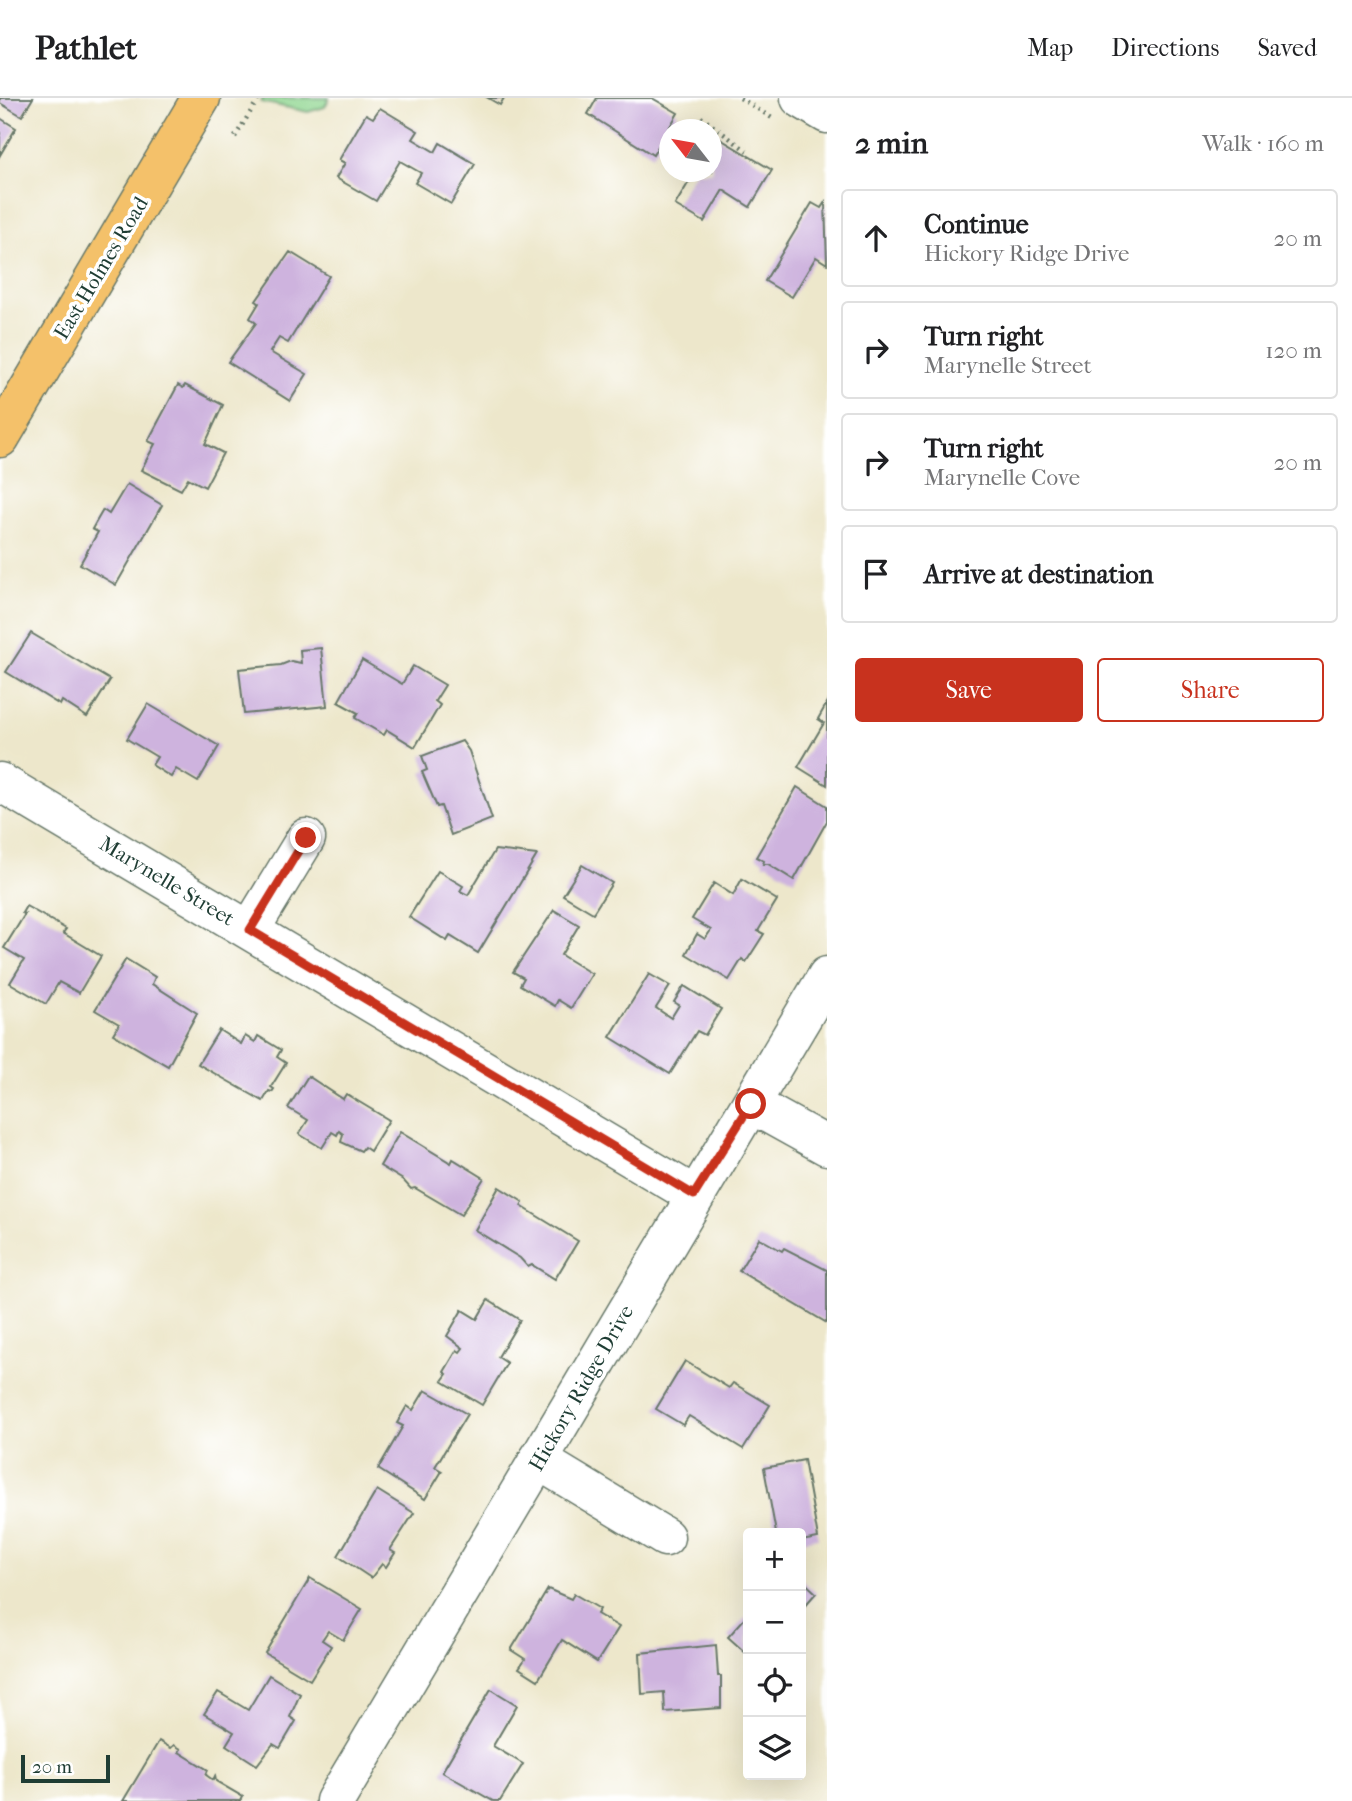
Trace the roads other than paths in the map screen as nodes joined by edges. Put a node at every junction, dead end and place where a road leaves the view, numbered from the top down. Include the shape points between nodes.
1 (201, 98) edge
2 (800, 98) edge
3 (827, 114) edge
4 (0, 438) edge
5 (0, 782) edge
6 (306, 838) dead end
7 (250, 930) junction
8 (827, 976) edge
9 (751, 1104) junction
10 (827, 1146) edge
11 (694, 1195) junction
12 (538, 1460) junction
13 (665, 1537) dead end
14 (335, 1801) edge

1 - 4 main road, East Holmes Road
2 - 3 street
5 - 7 street, Marynelle Street
6 - 7 street
7 - 11 street, Marynelle Street
8 - 9 street, Hickory Ridge Drive
9 - 10 street
9 - 11 street, Hickory Ridge Drive
11 - 12 street, Hickory Ridge Drive
12 - 13 street
12 - 14 street, Hickory Ridge Drive

